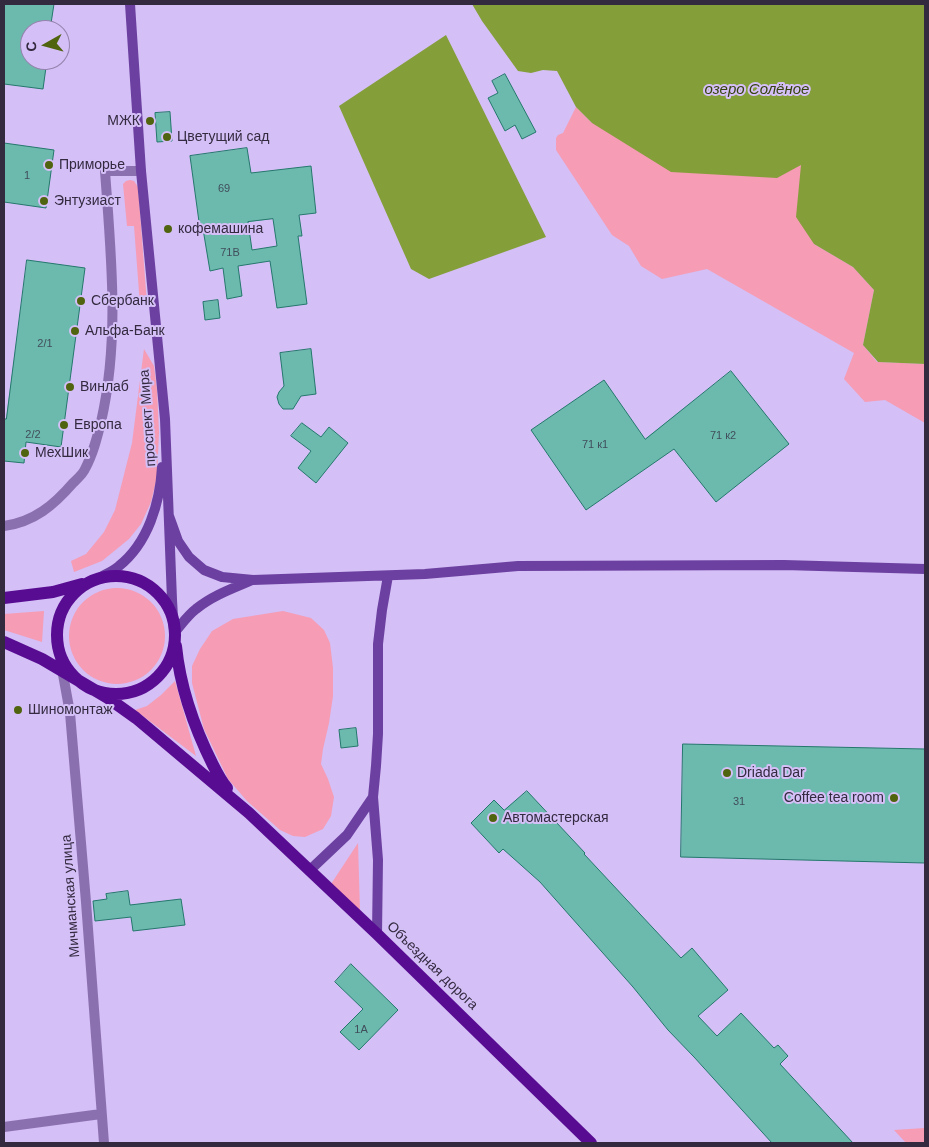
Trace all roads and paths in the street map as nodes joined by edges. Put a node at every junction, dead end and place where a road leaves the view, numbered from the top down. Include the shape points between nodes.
1 (130, 4) edge
2 (141, 171) junction
3 (165, 419) junction
4 (169, 516) junction
5 (4, 526) edge
6 (925, 569) edge
7 (388, 576) junction
8 (99, 578) junction
9 (253, 580) junction
10 (4, 598) edge
11 (174, 633) junction
12 (4, 642) edge
13 (58, 646) junction
14 (63, 672) junction
15 (87, 686) junction
16 (373, 797) junction
17 (249, 813) junction
18 (310, 870) junction
19 (377, 934) junction
20 (101, 1114) junction
21 (4, 1127) edge
22 (104, 1143) edge
23 (591, 1143) edge

1 - 2 main road, проспект Мира
2 - 3 main road, проспект Мира
2 - 5 street via 106,171 114,310 105,404 85,470 47,510
3 - 4 main road, проспект Мира
3 - 8 main road via 158,497 143,539 118,568
4 - 9 main road via 178,541 204,570 222,577
4 - 11 main road, проспект Мира
6 - 7 main road via 784,565 518,566
7 - 9 main road
7 - 16 main road via 378,644 378,734
8 - 10 main road via 53,592
8 - 11 main road via 125,576 152,588 171,613
8 - 13 main road via 74,593 65,606 57,632
9 - 11 main road via 207,601
11 - 15 main road via 171,656 165,668 146,685 111,694
11 - 17 main road, проспект Мира via 183,685 205,749 222,783
12 - 14 main road
13 - 14 street, Мичманская улица
13 - 15 main road via 70,671
14 - 15 main road
14 - 20 street, Мичманская улица via 70,713
15 - 17 main road via 136,718
16 - 18 main road via 347,835
16 - 19 main road via 378,860
17 - 18 main road, Объездная дорога
18 - 19 main road, Объездная дорога
19 - 23 main road, Объездная дорога
20 - 21 street
20 - 22 street, Мичманская улица

